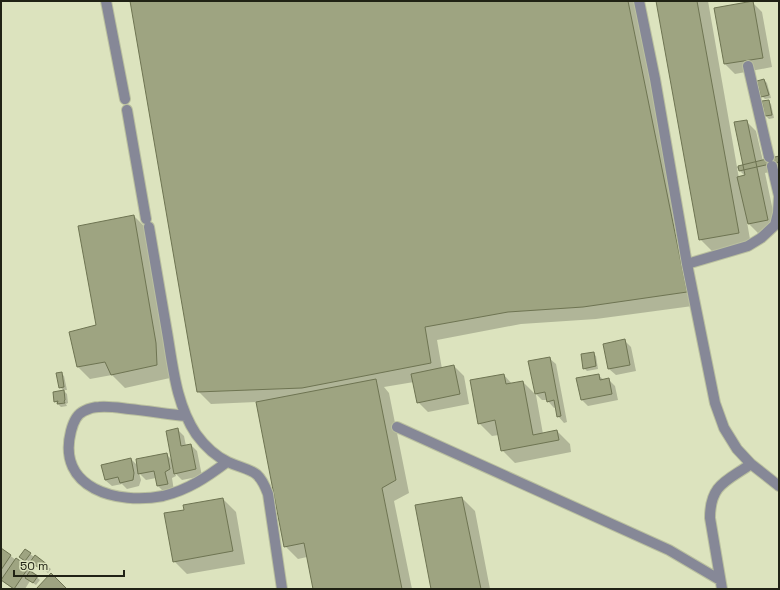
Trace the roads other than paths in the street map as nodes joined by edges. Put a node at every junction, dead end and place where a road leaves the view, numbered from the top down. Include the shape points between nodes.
1 (106, 1) edge
2 (638, 1) edge
3 (748, 66) dead end
4 (125, 99) dead end
5 (127, 110) dead end
6 (687, 264) junction
7 (186, 416) junction
8 (397, 427) dead end
9 (227, 462) junction
10 (751, 464) junction
11 (779, 486) edge
12 (721, 584) edge
13 (282, 589) edge

1 - 4 lane
2 - 6 lane via 655,79
3 - 6 lane via 779,196 775,225 748,246
5 - 7 lane via 177,390
6 - 10 lane via 714,403 724,428 737,449
7 - 9 lane via 206,447
7 - 9 lane via 112,407 83,411 74,422 68,443 71,464 79,478 91,488 113,496 132,499 163,496 184,490
8 - 12 lane via 669,550
9 - 13 lane via 247,468 257,474 264,483 268,494
10 - 11 lane
10 - 12 lane via 719,486 712,496 710,518

